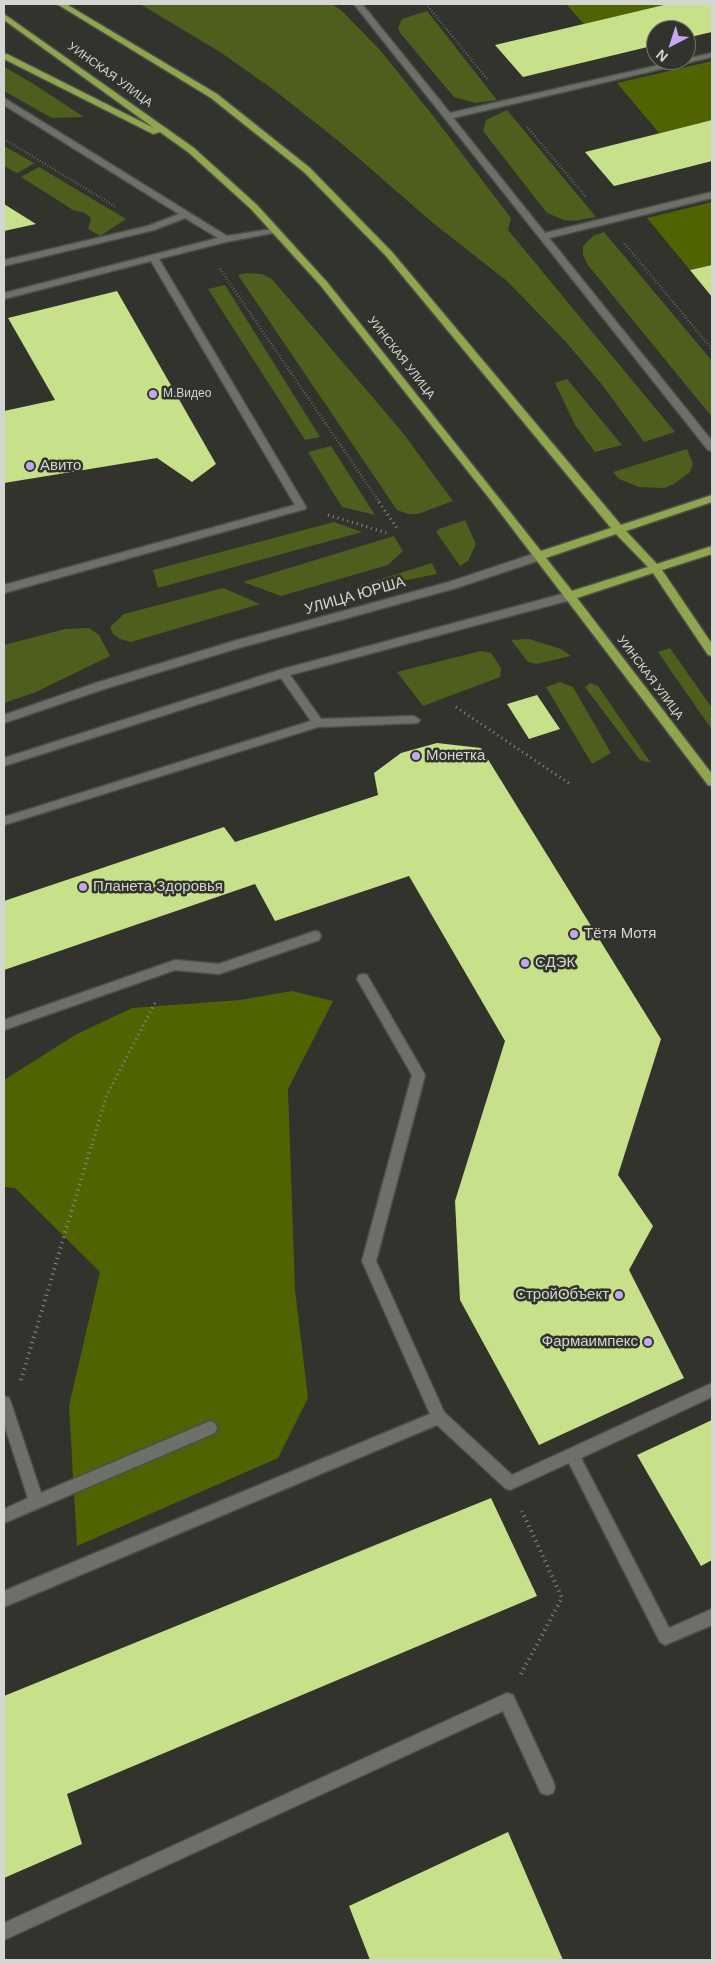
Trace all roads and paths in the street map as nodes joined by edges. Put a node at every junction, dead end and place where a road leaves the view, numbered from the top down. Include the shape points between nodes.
1 (61, 4) edge
2 (68, 4) edge
3 (358, 4) edge
4 (426, 4) edge
5 (4, 16) edge
6 (89, 20) junction
7 (712, 55) edge
8 (4, 56) edge
9 (4, 101) edge
10 (506, 102) junction
11 (449, 116) junction
12 (190, 150) junction
13 (712, 195) edge
14 (184, 215) junction
15 (606, 221) junction
16 (275, 230) junction
17 (544, 236) junction
18 (226, 239) junction
19 (154, 258) junction
20 (4, 263) edge
21 (4, 296) edge
22 (712, 349) edge
23 (712, 448) edge
24 (712, 498) edge
25 (301, 507) junction
26 (619, 530) junction
27 (387, 533) dead end
28 (712, 550) edge
29 (539, 556) junction
30 (656, 569) junction
31 (4, 589) edge
32 (570, 596) junction
33 (712, 652) edge
34 (283, 673) junction
35 (456, 707) dead end
36 (4, 719) edge
37 (414, 720) dead end
38 (318, 723) junction
39 (4, 762) edge
40 (712, 782) edge
41 (570, 784) dead end
42 (4, 821) edge
43 (315, 936) dead end
44 (175, 965) junction
45 (363, 979) dead end
46 (4, 1025) edge
47 (712, 1390) edge
48 (4, 1403) edge
49 (439, 1417) junction
50 (9, 1419) junction
51 (210, 1428) dead end
52 (572, 1456) junction
53 (510, 1483) junction
54 (37, 1502) junction
55 (4, 1516) edge
56 (4, 1599) edge
57 (712, 1617) edge
58 (507, 1701) junction
59 (547, 1787) dead end
60 (4, 1932) edge

1 - 6 main road
2 - 6 main road
3 - 11 street
4 - 10 path
5 - 12 main road, УИНСКАЯ УЛИЦА
6 - 26 main road via 214,96 307,170 389,254
7 - 10 street
8 - 12 main road
9 - 14 street
10 - 11 street
10 - 15 path
11 - 17 street
12 - 16 main road, УИНСКАЯ УЛИЦА
13 - 15 street
14 - 18 street
14 - 20 street via 151,228
15 - 17 street
15 - 22 path
16 - 18 street
16 - 29 main road, УИНСКАЯ УЛИЦА via 324,284
17 - 23 street
18 - 19 street
19 - 21 street
19 - 25 street
24 - 26 main road, УЛИЦА ЮРША
25 - 27 path
25 - 31 street
26 - 29 main road, УЛИЦА ЮРША
26 - 30 main road
28 - 30 main road
29 - 32 main road, УИНСКАЯ УЛИЦА
29 - 36 street, УЛИЦА ЮРША via 452,585 118,680
30 - 32 main road
30 - 33 main road
32 - 34 street
32 - 40 main road, УИНСКАЯ УЛИЦА
34 - 38 street
34 - 39 street
35 - 41 path
37 - 38 street
38 - 42 street
43 - 44 street via 219,969
44 - 46 street
44 - 50 path via 106,1097
45 - 49 street via 420,1075 369,1261
47 - 52 street
48 - 50 street
49 - 53 street
49 - 56 street
50 - 54 street
51 - 54 street
52 - 53 street
52 - 57 street via 665,1637
53 - 58 path via 562,1598
54 - 55 street
58 - 59 street
58 - 60 street

